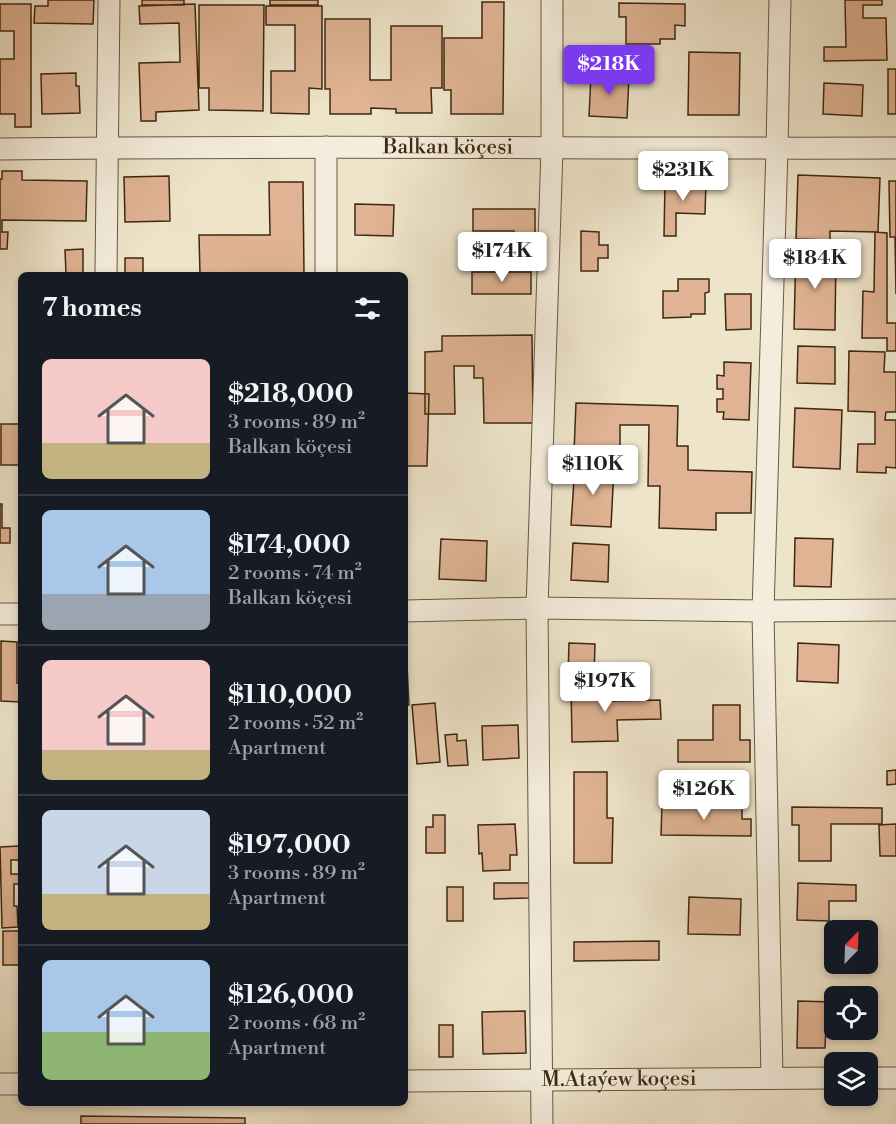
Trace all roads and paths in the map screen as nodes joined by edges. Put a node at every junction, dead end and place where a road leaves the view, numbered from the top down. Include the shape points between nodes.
1 (110, 0) edge
2 (552, 0) edge
3 (780, 0) edge
4 (108, 147) junction
5 (326, 147) junction
6 (896, 148) edge
7 (0, 149) edge
8 (552, 149) junction
9 (777, 149) junction
10 (106, 272) edge
11 (326, 272) edge
12 (537, 608) junction
13 (896, 610) edge
14 (408, 611) edge
15 (763, 611) junction
16 (0, 614) edge
17 (18, 614) edge
18 (772, 1078) junction
19 (824, 1078) edge
20 (878, 1078) edge
21 (896, 1078) edge
22 (542, 1080) junction
23 (408, 1081) edge
24 (0, 1084) edge
25 (18, 1084) edge
26 (542, 1124) edge

1 - 4 street
2 - 8 street
3 - 9 street
4 - 5 street, Balkan köçesi
4 - 7 street, Balkan köçesi
4 - 10 street
5 - 8 street, Balkan köçesi
5 - 11 street
6 - 9 street, Balkan köçesi
8 - 9 street, Balkan köçesi
8 - 12 street
9 - 15 street
12 - 14 street
12 - 15 street
12 - 22 street
13 - 15 street
15 - 18 street
16 - 17 street
18 - 19 street, M.Ataýew koçesi
18 - 22 street, M.Ataýew koçesi
20 - 21 street
22 - 23 street, M.Ataýew koçesi
22 - 26 street
24 - 25 street

